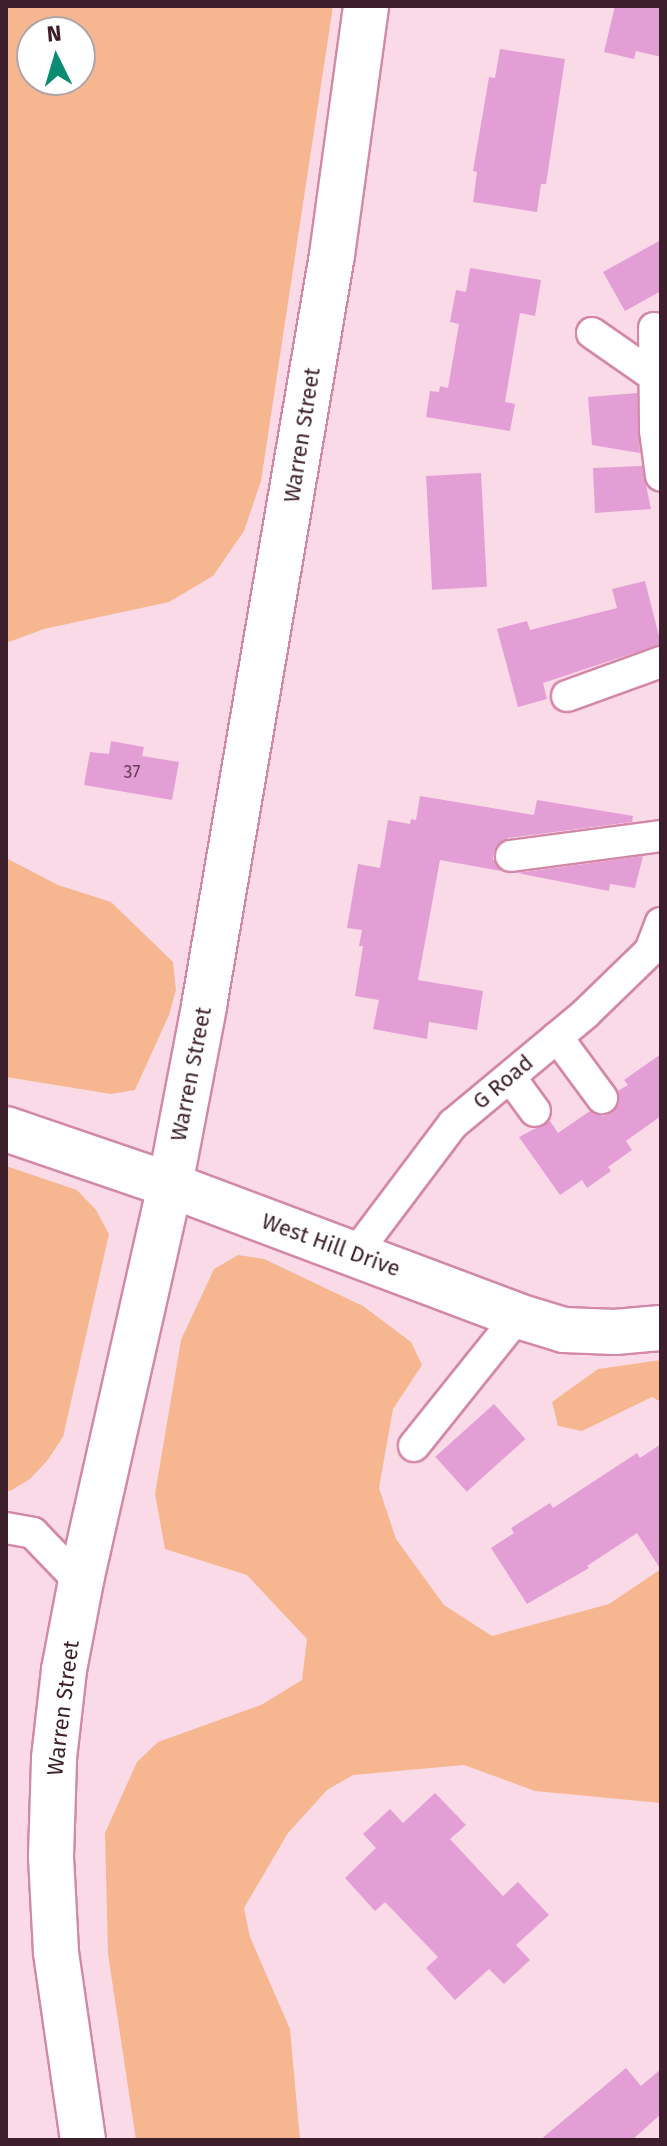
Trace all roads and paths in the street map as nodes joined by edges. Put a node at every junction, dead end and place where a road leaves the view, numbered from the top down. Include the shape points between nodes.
1 (366, 6) edge
2 (654, 328) dead end
3 (592, 333) dead end
4 (655, 377) junction
5 (660, 464) edge
6 (661, 662) edge
7 (567, 696) dead end
8 (661, 836) edge
9 (511, 856) dead end
10 (661, 923) edge
11 (557, 1037) junction
12 (510, 1077) junction
13 (602, 1098) dead end
14 (535, 1111) dead end
15 (6, 1129) edge
16 (170, 1185) junction
17 (355, 1254) junction
18 (518, 1316) junction
19 (661, 1328) edge
20 (414, 1446) dead end
21 (6, 1528) edge
22 (81, 1583) junction
23 (83, 2140) edge

1 - 16 street, Warren Street via 335,240
2 - 4 street
3 - 4 street
4 - 5 street
6 - 7 street
8 - 9 street
10 - 11 street, G Road via 650,951
11 - 12 street, G Road
11 - 13 street
12 - 14 street
12 - 17 street, G Road via 453,1124
15 - 16 street, West Hill Drive
16 - 17 street, West Hill Drive
16 - 22 street, Warren Street
17 - 18 street, West Hill Drive
18 - 19 street, West Hill Drive via 564,1330
18 - 20 street
21 - 22 street via 33,1533
22 - 23 street, Warren Street via 54,1758 51,1856 56,1952

